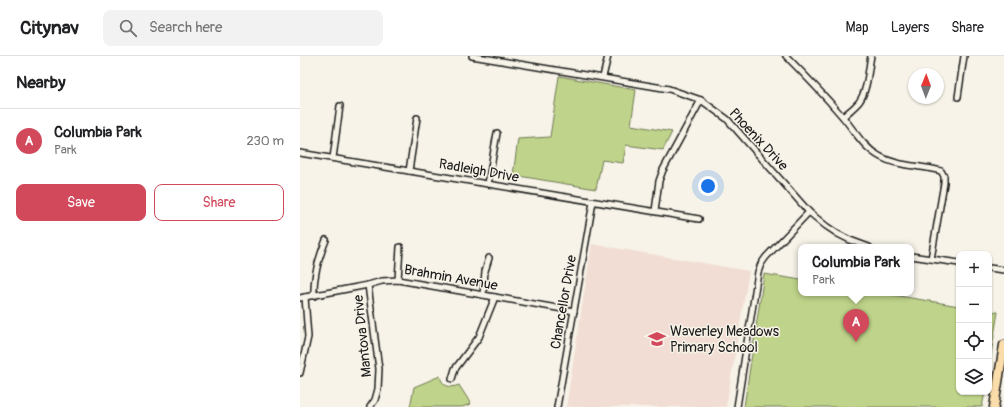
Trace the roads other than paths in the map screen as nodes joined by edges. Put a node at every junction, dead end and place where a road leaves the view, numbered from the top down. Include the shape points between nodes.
1 (472, 56) edge
2 (608, 56) edge
3 (786, 56) edge
4 (871, 56) edge
5 (964, 56) edge
6 (603, 78) junction
7 (958, 97) dead end
8 (701, 100) junction
9 (340, 106) dead end
10 (843, 117) junction
11 (418, 118) dead end
12 (496, 133) dead end
13 (300, 153) edge
14 (334, 158) junction
15 (409, 171) junction
16 (488, 184) junction
17 (593, 202) junction
18 (654, 211) junction
19 (809, 212) junction
20 (699, 219) dead end
21 (326, 240) dead end
22 (861, 244) edge
23 (400, 247) dead end
24 (914, 256) edge
25 (489, 258) dead end
26 (931, 258) junction
27 (956, 262) edge
28 (992, 268) edge
29 (1004, 270) edge
30 (398, 280) junction
31 (368, 285) junction
32 (482, 295) junction
33 (314, 296) junction
34 (495, 297) junction
35 (303, 298) edge
36 (574, 311) junction
37 (1004, 346) edge
38 (300, 373) edge
39 (452, 379) dead end
40 (370, 407) edge
41 (557, 407) edge
42 (737, 407) edge
43 (994, 407) edge

1 - 6 street, Phoenix Drive
2 - 6 street
3 - 10 street
4 - 10 street via 866,87 860,101
5 - 7 street
6 - 8 street, Phoenix Drive via 669,89
8 - 18 street via 663,170
8 - 19 street, Phoenix Drive via 727,119
9 - 14 street
10 - 26 street via 868,148 880,157 892,162 941,171 944,183
11 - 15 street
12 - 16 street
13 - 14 street, Radleigh Drive
14 - 15 street, Radleigh Drive
15 - 16 street, Radleigh Drive
16 - 17 street, Radleigh Drive
17 - 18 street, Radleigh Drive
17 - 36 street, Chancellor Drive
18 - 20 street, Radleigh Drive
19 - 22 street, Phoenix Drive via 838,234
19 - 42 street via 766,257 758,272
21 - 33 street via 313,286
23 - 30 street
24 - 26 street
25 - 32 street
26 - 27 street
28 - 29 street
30 - 31 street, Brahmin Avenue
30 - 32 street, Brahmin Avenue
31 - 33 street, Brahmin Avenue
31 - 40 street, Mantova Drive via 379,369 378,389
32 - 34 street, Brahmin Avenue
33 - 35 street, Brahmin Avenue
34 - 36 street, Brahmin Avenue
34 - 39 street via 479,337 456,368
35 - 38 street via 308,337
36 - 41 street, Chancellor Drive
37 - 43 main road

